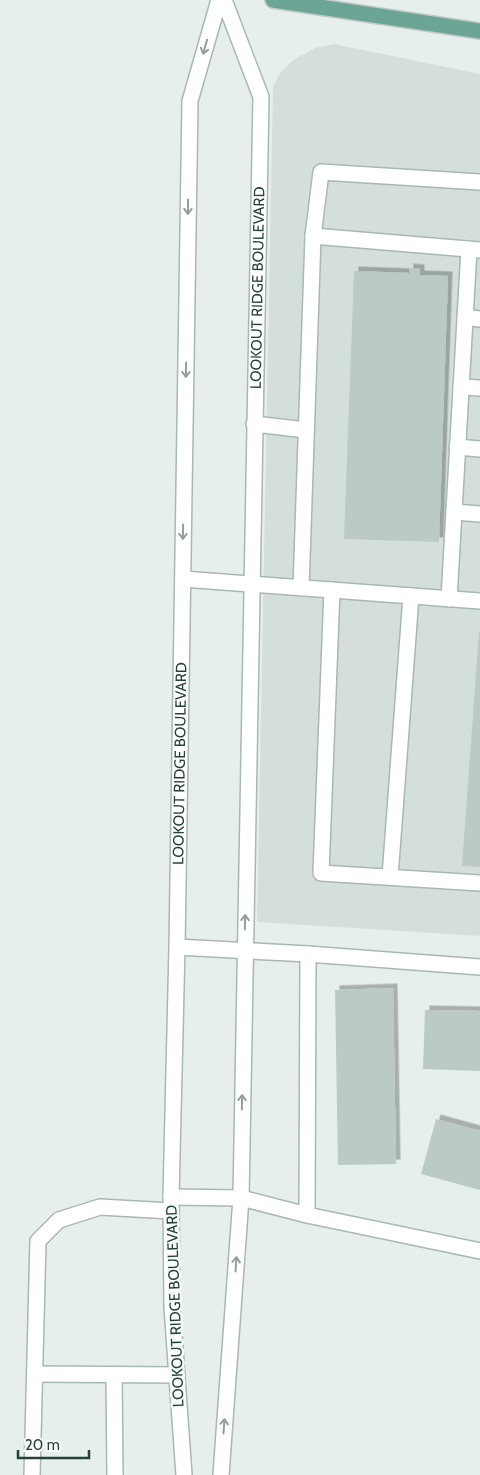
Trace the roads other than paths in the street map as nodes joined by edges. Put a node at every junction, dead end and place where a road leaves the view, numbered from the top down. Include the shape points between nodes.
1 (219, 0) edge
2 (224, 0) edge
3 (273, 0) edge
4 (480, 31) edge
5 (480, 182) edge
6 (312, 236) junction
7 (474, 250) edge
8 (472, 318) edge
9 (461, 387) junction
10 (480, 388) edge
11 (254, 424) junction
12 (306, 430) junction
13 (458, 447) junction
14 (480, 449) edge
15 (454, 512) junction
16 (480, 514) edge
17 (183, 579) junction
18 (252, 584) junction
19 (301, 588) junction
20 (332, 590) junction
21 (411, 596) junction
22 (449, 599) junction
23 (480, 601) edge
24 (390, 877) junction
25 (480, 883) edge
26 (177, 947) junction
27 (245, 951) junction
28 (308, 954) junction
29 (480, 967) edge
30 (240, 1198) junction
31 (171, 1204) junction
32 (307, 1215) junction
33 (480, 1251) edge
34 (35, 1374) junction
35 (114, 1375) junction
36 (177, 1375) junction
37 (32, 1475) edge
38 (115, 1475) edge
39 (184, 1475) edge
40 (221, 1475) edge

1 -> 17 street, LOOKOUT RIDGE BOULEVARD via 190,101
2 - 11 street, LOOKOUT RIDGE BOULEVARD via 261,97
3 - 4 main road
5 - 6 street via 321,172
6 - 7 street
6 - 12 street
7 - 8 street
8 - 9 street
9 - 10 street
9 - 13 street
11 - 12 street
11 - 18 street, LOOKOUT RIDGE BOULEVARD
12 - 19 street
13 - 14 street
13 - 15 street
15 - 16 street
15 - 22 street
17 - 18 street
17 - 26 street, LOOKOUT RIDGE BOULEVARD
18 - 19 street
27 -> 18 street, LOOKOUT RIDGE BOULEVARD
19 - 20 street
20 - 21 street
20 - 24 street via 321,873
21 - 22 street
21 - 24 street
22 - 23 street
24 - 25 street
26 - 27 street
26 - 31 street, LOOKOUT RIDGE BOULEVARD
27 - 28 street
30 -> 27 street, LOOKOUT RIDGE BOULEVARD
28 - 29 street
28 - 32 street
30 - 31 street, LOOKOUT RIDGE BOULEVARD
30 - 32 street
40 -> 30 street, LOOKOUT RIDGE BOULEVARD
31 - 34 street via 100,1207 59,1220 38,1241
31 - 36 street, LOOKOUT RIDGE BOULEVARD via 172,1307
32 - 33 street
34 - 35 street
34 - 37 street
35 - 36 street
35 - 38 street
36 - 39 street, LOOKOUT RIDGE BOULEVARD

